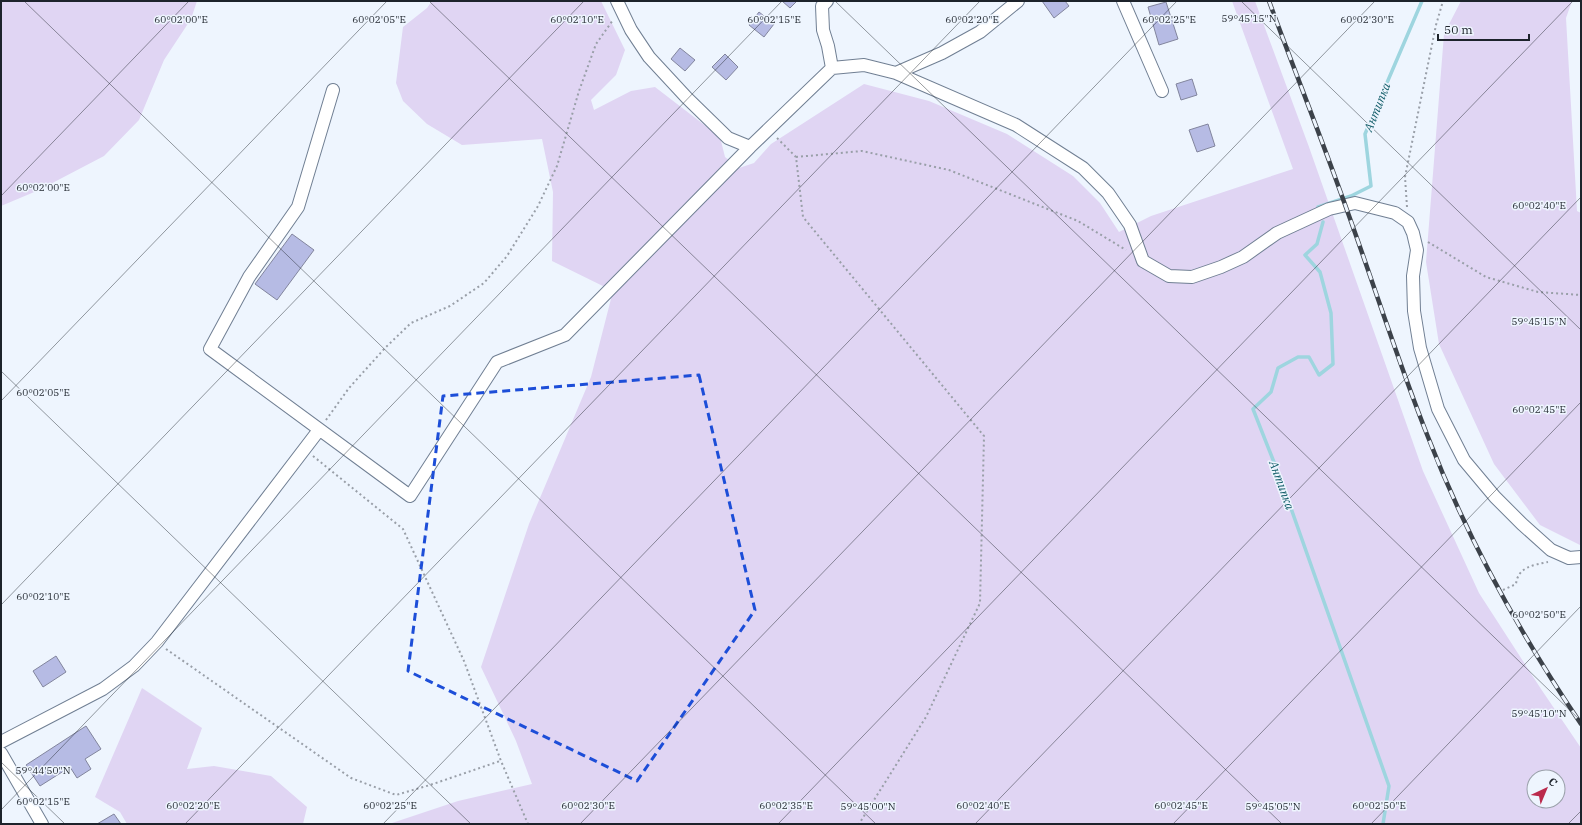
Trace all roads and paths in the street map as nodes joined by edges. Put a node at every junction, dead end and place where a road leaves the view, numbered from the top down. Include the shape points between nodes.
1 (827, 1) edge
2 (1018, 1) edge
3 (1123, 1) edge
4 (1443, 1) edge
5 (619, 5) edge
6 (832, 68) junction
7 (896, 73) junction
8 (333, 90) dead end
9 (1162, 91) dead end
10 (768, 129) junction
11 (750, 147) junction
12 (796, 157) junction
13 (1411, 228) junction
14 (1143, 261) junction
15 (1581, 295) edge
16 (319, 430) junction
17 (305, 449) junction
18 (1575, 558) edge
19 (1503, 590) dead end
20 (157, 642) junction
21 (1, 742) edge
22 (1, 753) edge
23 (501, 761) junction
24 (42, 824) edge
25 (528, 824) edge
26 (859, 824) edge

1 - 6 street via 822,6 823,30
2 - 7 street via 980,32 942,53
3 - 9 street
4 - 13 path via 1406,177
5 - 11 street via 631,30 649,56 687,98 728,138
5 - 16 path via 596,44 557,166 538,206 507,256 478,287 450,306 411,324 385,348 349,388
6 - 7 street via 864,65
6 - 10 street
7 - 14 street via 1016,125 1082,168 1108,193 1130,225
8 - 16 street via 298,207 249,277 210,349
10 - 11 street
10 - 12 path
11 - 16 street via 565,335 497,362 410,496
12 - 14 path via 862,151 950,170 1078,221
12 - 26 path via 803,217 984,436 980,603 926,718
13 - 14 street via 1394,213 1355,203 1329,209 1277,233 1243,257 1192,277 1169,276
13 - 15 path via 1486,277 1538,292
13 - 18 street via 1417,250 1413,276 1414,310 1420,348 1438,409 1464,460 1495,497 1551,550
16 - 17 street
17 - 20 street
17 - 23 path via 403,529 464,661
18 - 19 path via 1528,566 1517,576 1516,584
20 - 21 street via 134,666 102,689
20 - 23 path via 351,778 396,795
22 - 24 street
23 - 25 path

